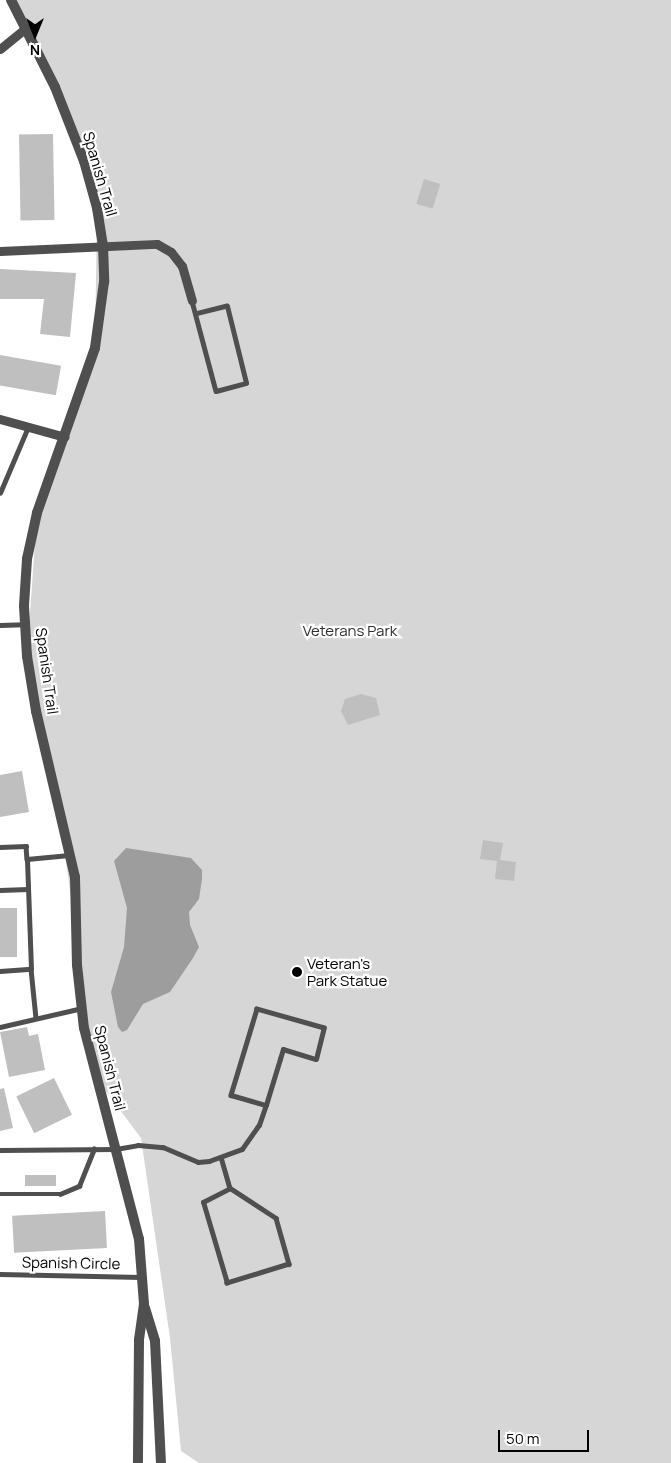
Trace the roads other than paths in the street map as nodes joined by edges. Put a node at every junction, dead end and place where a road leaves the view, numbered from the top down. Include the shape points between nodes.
1 (12, 0) edge
2 (26, 29) junction
3 (0, 49) edge
4 (103, 245) junction
5 (0, 251) edge
6 (192, 301) joint
7 (196, 314) junction
8 (0, 419) edge
9 (28, 426) junction
10 (65, 437) junction
11 (0, 493) edge
12 (25, 624) junction
13 (0, 625) edge
14 (0, 847) edge
15 (70, 854) junction
16 (27, 859) junction
17 (28, 889) junction
18 (0, 890) edge
19 (31, 969) junction
20 (0, 971) edge
21 (82, 1008) junction
22 (36, 1018) junction
23 (0, 1027) edge
24 (266, 1105) junction
25 (94, 1149) junction
26 (116, 1149) junction
27 (0, 1150) edge
28 (221, 1156) junction
29 (230, 1188) junction
30 (0, 1194) edge
31 (0, 1274) edge
32 (142, 1277) junction
33 (144, 1304) junction
34 (138, 1463) edge
35 (161, 1463) edge

1 - 2 street, Spanish Trail
2 - 3 street
2 - 4 street, Spanish Trail via 55,87 84,161
4 - 5 street
4 - 6 street via 157,244 171,252 182,266
4 - 10 street, Spanish Trail via 104,282 95,348
6 - 7 lane
7 - 7 lane via 216,392 246,383 227,306
8 - 9 street
9 - 10 street
9 - 11 lane
10 - 12 street, Spanish Trail via 35,523 27,559
12 - 13 lane
12 - 15 street, Spanish Trail via 36,712
14 - 16 lane via 26,846
15 - 16 lane
15 - 21 street, Spanish Trail
16 - 17 lane
17 - 18 lane
17 - 19 lane
19 - 20 lane
19 - 22 lane
21 - 22 lane
21 - 26 street, Spanish Trail via 90,1058
22 - 23 lane
24 - 24 lane via 283,1049 316,1058 324,1028 256,1009 231,1095
24 - 28 lane via 251,1139 242,1149
25 - 26 lane
25 - 27 lane
25 - 30 lane via 79,1186 60,1194
26 - 28 lane via 138,1145 164,1147 198,1162
26 - 32 street, Spanish Trail via 139,1240
28 - 29 lane
29 - 29 lane via 276,1218 289,1264 227,1283 203,1202
31 - 32 lane, Spanish Circle
32 - 33 street, Spanish Trail
33 - 34 street, Spanish Trail via 139,1340
33 - 35 street, Spanish Trail via 155,1341

